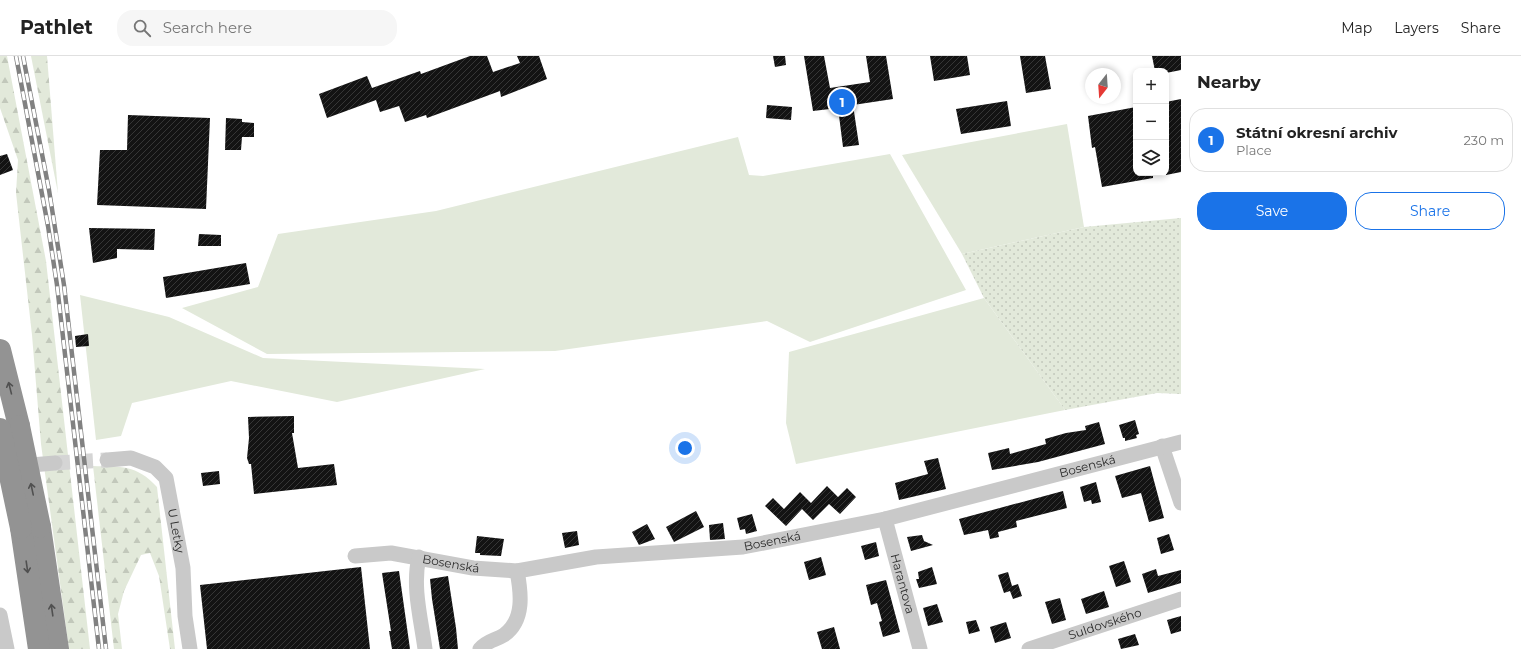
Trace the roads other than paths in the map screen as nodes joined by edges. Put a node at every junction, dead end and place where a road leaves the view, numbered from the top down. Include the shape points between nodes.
1 (0, 350) edge
2 (10, 427) edge
3 (1181, 442) edge
4 (1162, 446) junction
5 (107, 460) tunnel mouth
6 (55, 463) tunnel mouth
7 (0, 467) edge
8 (1181, 503) edge
9 (886, 519) junction
10 (31, 528) junction
11 (355, 556) dead end
12 (419, 557) junction
13 (517, 571) junction
14 (1181, 599) edge
15 (0, 615) edge
16 (7, 649) edge
17 (39, 649) edge
18 (58, 649) edge
19 (190, 649) edge
20 (425, 649) edge
21 (480, 649) edge
22 (920, 649) edge
23 (1029, 649) edge

2 -> 1 highway
2 - 10 highway, bridge
3 - 4 street, Bosenská
4 - 8 street
4 - 9 street, Bosenská
5 - 19 street, U Letky via 131,458 155,467 166,478 183,568 185,616
6 - 7 street
9 - 13 street, Bosenská via 743,547 596,557
9 - 22 street, Harantova
10 -> 17 highway
18 -> 10 highway
11 - 12 street, Bosenská via 391,553
12 - 13 street, Bosenská via 473,568
12 - 20 street via 416,590
13 - 21 street via 521,605 517,616 504,634
14 - 23 street, Suldovského
15 - 16 street

